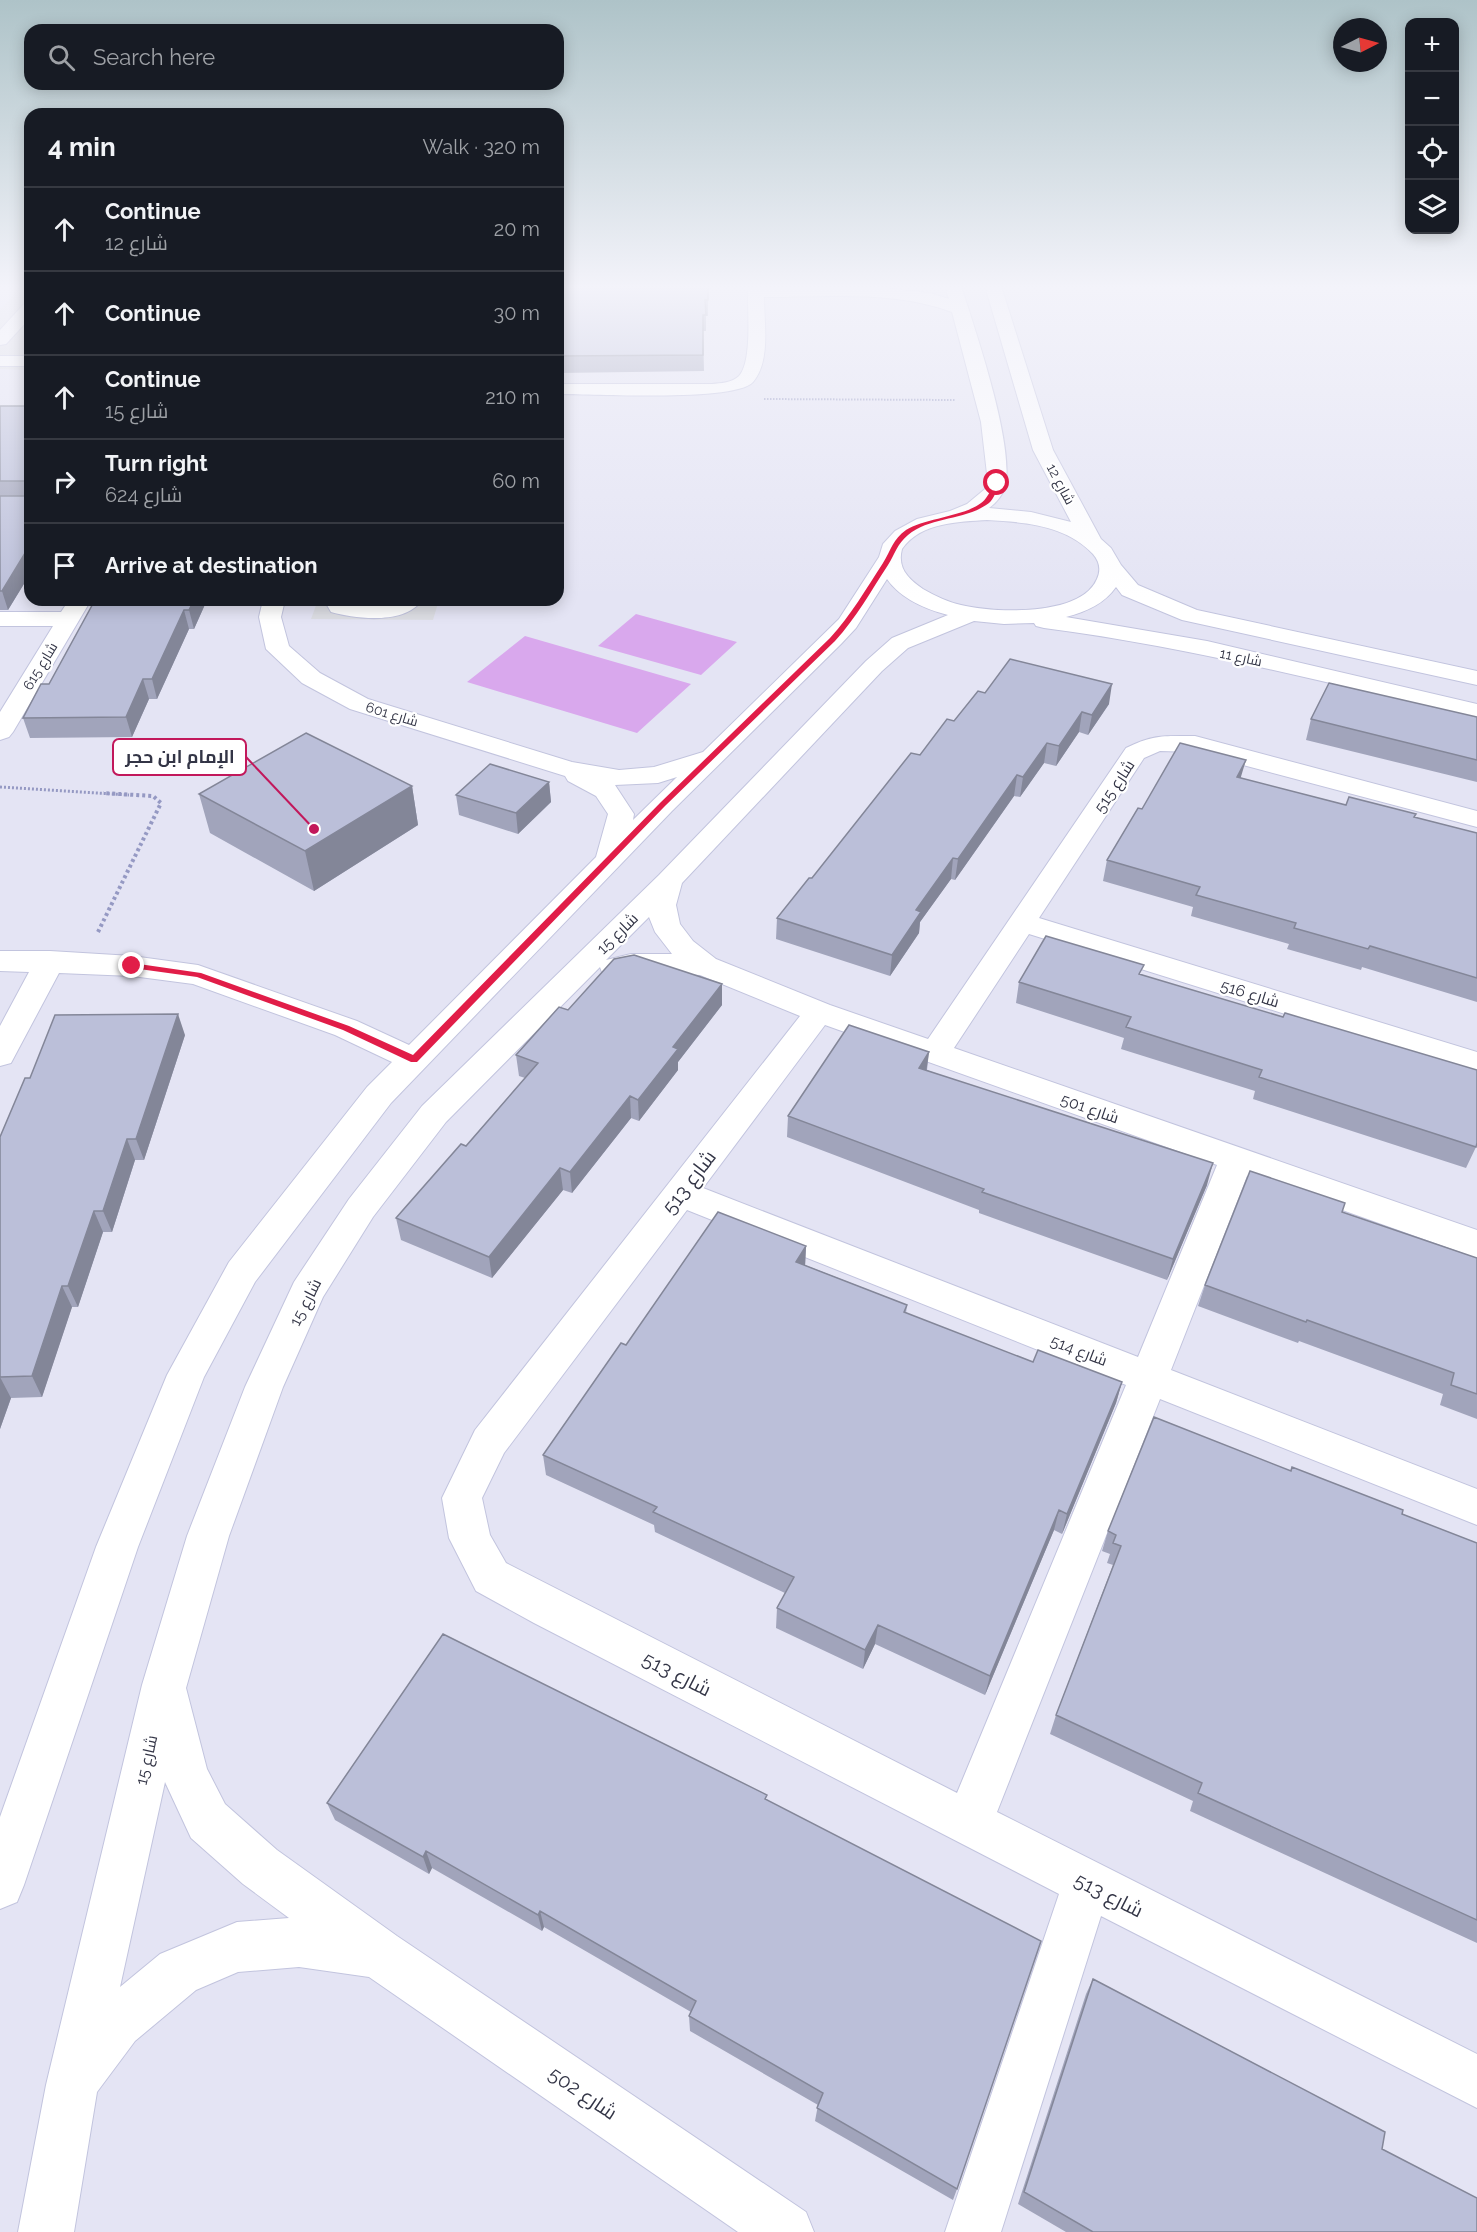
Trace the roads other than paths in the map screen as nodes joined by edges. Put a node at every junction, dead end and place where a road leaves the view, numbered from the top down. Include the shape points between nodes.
1 (982, 390) edge
2 (1025, 390) edge
3 (957, 516) junction
4 (1092, 542) junction
5 (889, 558) junction
6 (1111, 567) junction
7 (273, 606) edge
8 (338, 606) edge
9 (400, 606) edge
10 (73, 610) edge
11 (987, 615) junction
12 (0, 619) edge
13 (1477, 678) edge
14 (1477, 711) edge
15 (0, 732) edge
16 (712, 756) junction
17 (568, 770) junction
18 (1477, 819) edge
19 (608, 860) junction
20 (669, 881) junction
21 (1023, 923) junction
22 (0, 961) edge
23 (50, 961) junction
24 (705, 966) junction
25 (565, 987) junction
26 (819, 1012) junction
27 (935, 1053) junction
28 (0, 1055) edge
29 (414, 1060) junction
30 (1477, 1064) edge
31 (1237, 1160) junction
32 (680, 1193) junction
33 (1477, 1244) edge
34 (1148, 1377) junction
35 (1477, 1507) edge
36 (164, 1685) junction
37 (969, 1822) junction
38 (1087, 1883) junction
39 (0, 1885) edge
40 (379, 1953) junction
41 (1477, 2082) edge
42 (72, 2085) junction
43 (46, 2232) edge
44 (786, 2232) edge
45 (973, 2232) edge

1 - 3 street via 995,451 997,483 988,501
2 - 4 street, شارع 12 via 1043,450
3 - 4 street via 987,514 1046,521
3 - 5 street via 909,531 894,544
4 - 6 street, شارع 11 via 1105,554
5 - 11 street via 894,575 910,591 937,605
5 - 16 street via 848,623
6 - 11 street via 1108,583 1094,598 1071,609 1039,616
6 - 13 street, شارع 11 via 1131,590 1190,615
7 - 17 street, شارع 601 via 270,617 278,650 311,678 359,704
8 - 9 street via 367,612
10 - 12 street
10 - 15 street, شارع 615
11 - 14 street, شارع 11 via 1081,625 1160,640
11 - 20 street, شارع 15 via 900,643
16 - 17 street, شارع 601 via 658,775 619,778
16 - 19 street
17 - 19 street, شارع 601 via 606,791 621,814
18 - 21 street, شارع 515 via 1196,744 1156,743 1135,753
19 - 29 street
20 - 24 street, شارع 501 via 662,906 667,926 679,946
20 - 25 street, شارع 15
21 - 27 street, شارع 515
21 - 30 street, شارع 516
22 - 23 street
23 - 28 street
23 - 29 street via 198,975 346,1028
24 - 25 street, شارع 501 via 631,964 594,973
24 - 26 street, شارع 501
25 - 36 street, شارع 15 via 434,1114 361,1208 307,1292 264,1387 208,1536
26 - 27 street, شارع 501
26 - 32 street, شارع 513
27 - 31 street, شارع 501
29 - 39 street via 379,1095 242,1272 186,1375 117,1547
31 - 33 street, شارع 501
31 - 34 street
32 - 34 street, شارع 514
32 - 37 street, شارع 513 via 489,1442 462,1498 470,1538 491,1577
34 - 35 street, شارع 514
34 - 37 street
36 - 40 street, شارع 502 via 185,1775 208,1821 260,1867
36 - 42 street, شارع 15
37 - 38 street, شارع 513
38 - 41 street, شارع 513
38 - 45 street
40 - 42 street, شارع 502 via 299,1942 237,1947 178,1972 117,2023
40 - 44 street, شارع 502
42 - 43 street, شارع 15

